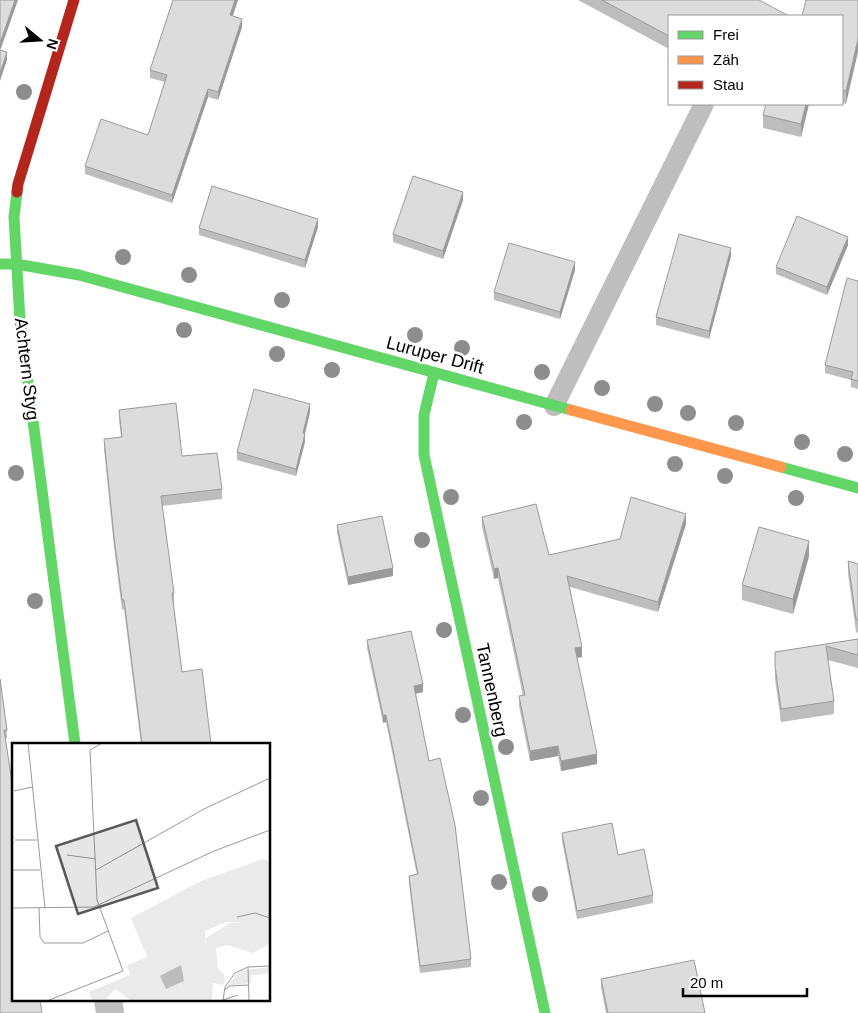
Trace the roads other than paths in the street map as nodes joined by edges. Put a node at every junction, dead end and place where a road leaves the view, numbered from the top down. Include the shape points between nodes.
1 (74, 0) edge
2 (704, 105) edge
3 (0, 264) edge
4 (16, 264) junction
5 (434, 373) junction
6 (554, 406) junction
7 (858, 488) edge
8 (75, 743) edge
9 (108, 1000) edge
10 (110, 1013) edge
11 (545, 1013) edge

1 - 4 street, Achtern Styg via 18,184 14,217
2 - 6 lane
3 - 4 street, Luruper Drift
4 - 5 street, Luruper Drift via 79,275
4 - 8 street, Achtern Styg via 20,321
5 - 6 street, Luruper Drift
5 - 11 street, Tannenberg via 424,415 424,455
6 - 7 street, Luruper Drift
9 - 10 street

